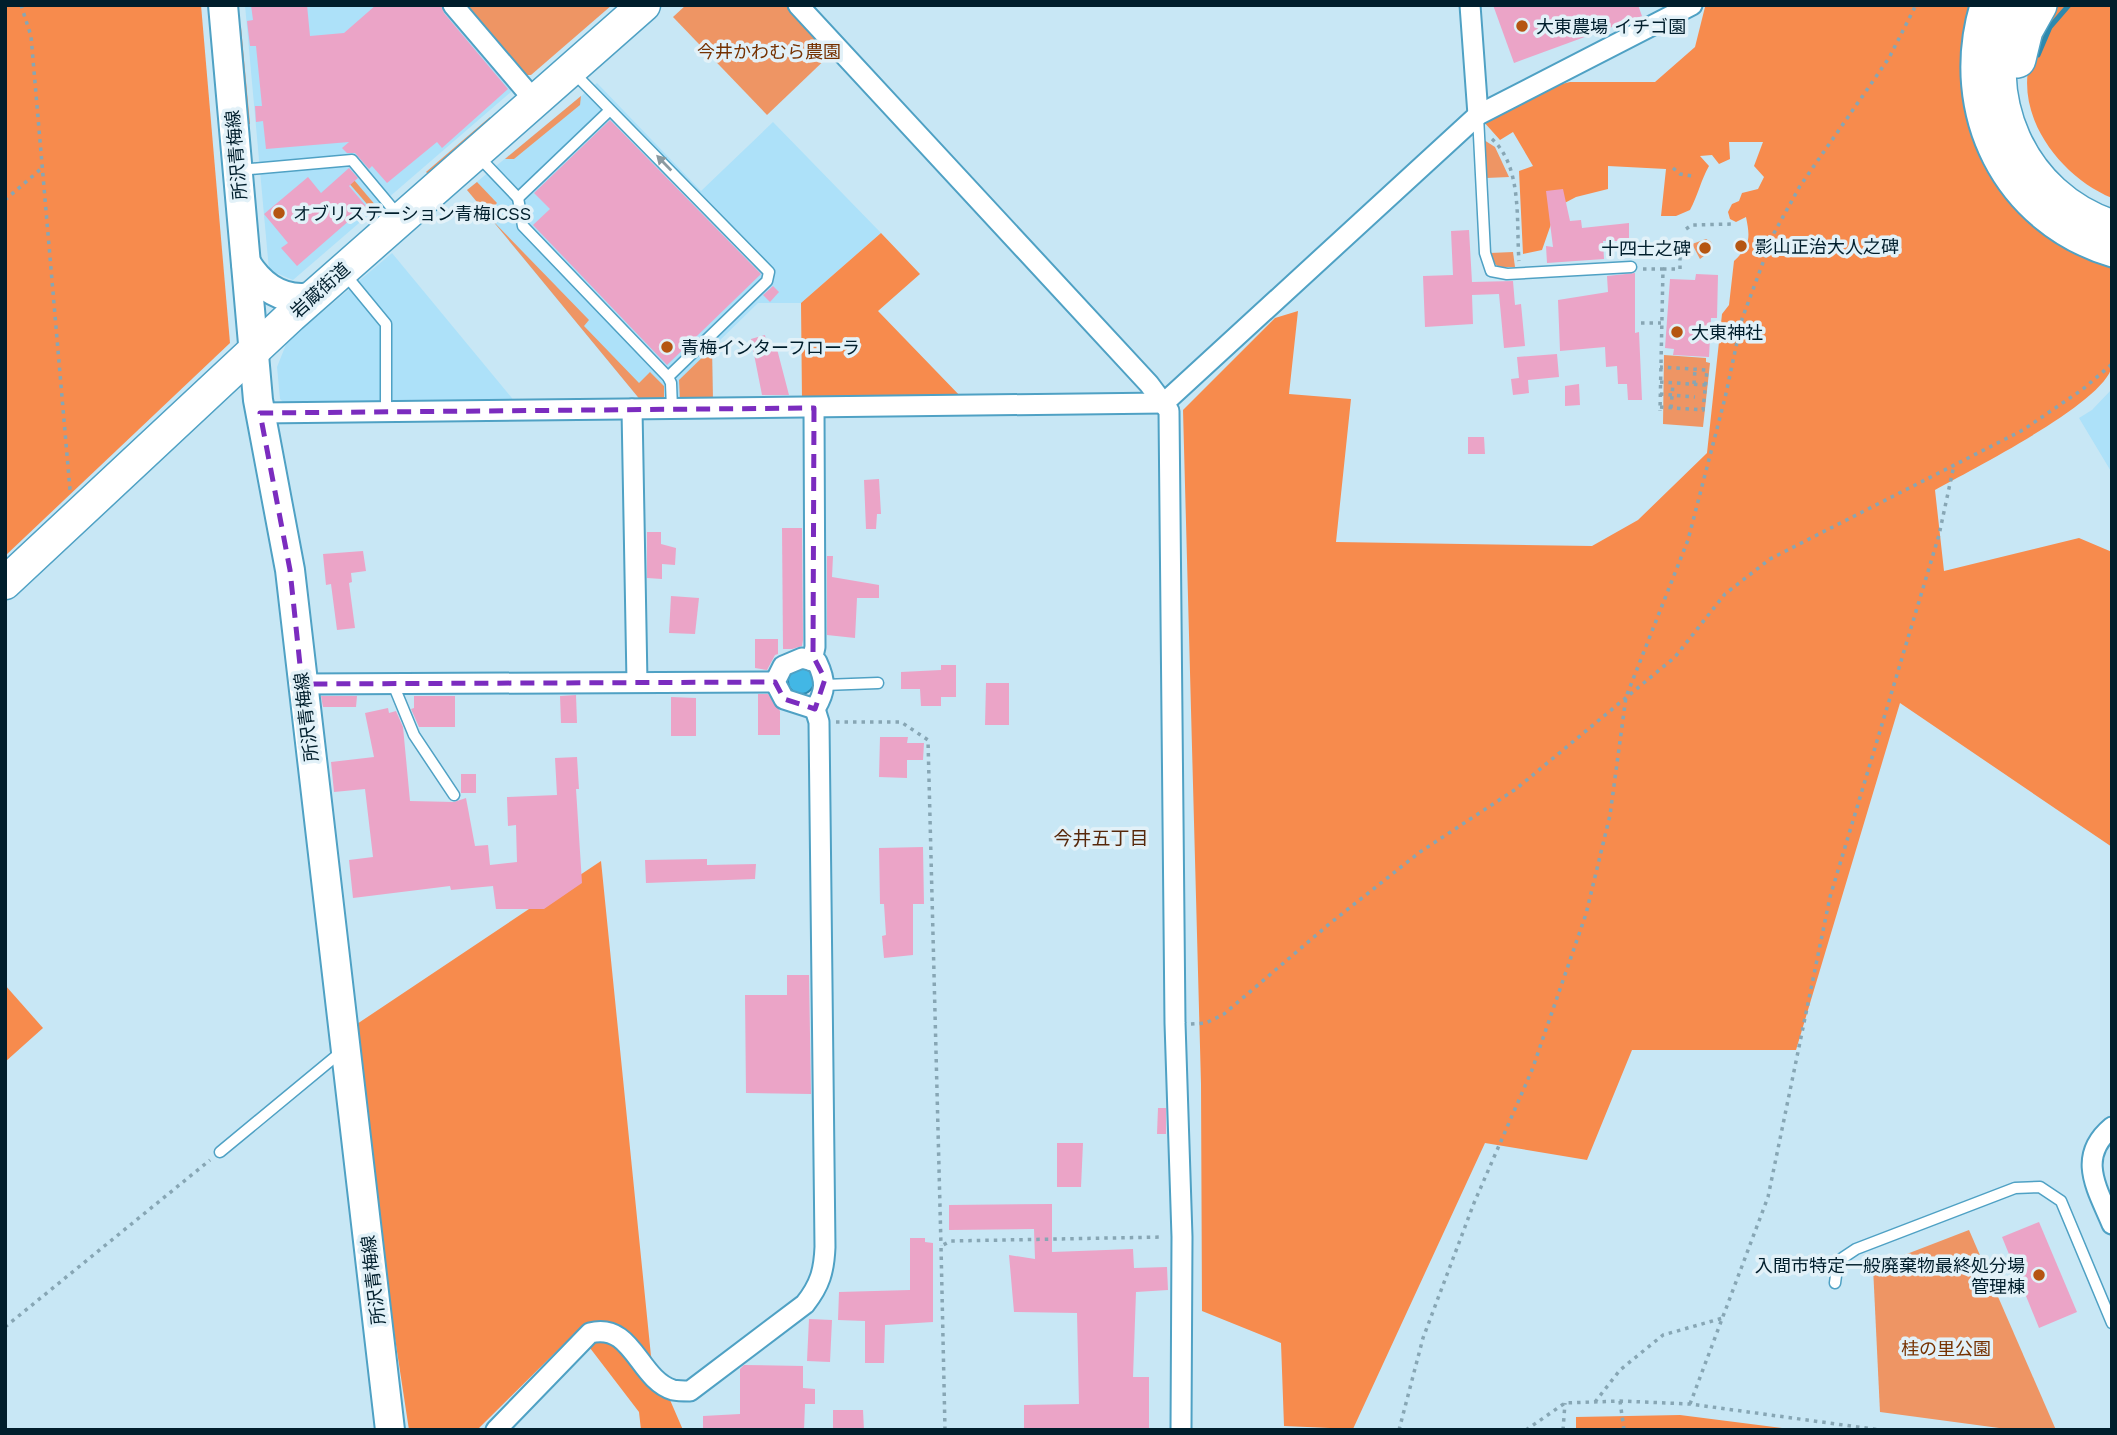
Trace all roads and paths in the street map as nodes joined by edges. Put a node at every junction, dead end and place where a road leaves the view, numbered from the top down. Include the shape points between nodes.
1 (21, 5) edge
2 (223, 5) edge
3 (453, 5) edge
4 (644, 5) edge
5 (798, 5) edge
6 (1470, 5) edge
7 (1692, 5) edge
8 (1916, 5) edge
9 (1980, 5) edge
10 (2009, 5) edge
11 (2038, 5) edge
12 (570, 69) junction
13 (534, 100) junction
14 (608, 111) junction
15 (1478, 123) junction
16 (475, 152) junction
17 (42, 168) junction
18 (1673, 168) dead end
19 (237, 171) junction
20 (1692, 176) dead end
21 (518, 198) junction
22 (5, 201) edge
23 (2112, 211) edge
24 (401, 218) junction
25 (1734, 224) dead end
26 (1686, 229) dead end
27 (2112, 229) edge
28 (1686, 239) dead end
29 (2112, 257) edge
30 (246, 263) junction
31 (1634, 268) joint
32 (1663, 269) junction
33 (342, 271) junction
34 (1519, 273) junction
35 (313, 296) junction
36 (1640, 323) dead end
37 (1661, 323) junction
38 (253, 350) junction
39 (2112, 364) edge
40 (1660, 367) junction
41 (1695, 369) junction
42 (668, 377) junction
43 (1660, 382) junction
44 (1673, 383) junction
45 (1694, 384) junction
46 (1706, 385) junction
47 (1660, 394) junction
48 (1672, 395) junction
49 (1695, 397) dead end
50 (1164, 403) junction
51 (814, 408) junction
52 (1671, 408) junction
53 (672, 409) junction
54 (632, 410) junction
55 (387, 412) junction
56 (260, 413) junction
57 (1954, 464) junction
58 (81, 510) junction
59 (5, 583) edge
60 (812, 661) junction
61 (637, 682) junction
62 (775, 682) junction
63 (878, 683) dead end
64 (302, 684) junction
65 (393, 684) junction
66 (824, 685) junction
67 (1626, 696) junction
68 (817, 715) junction
69 (454, 796) dead end
70 (1175, 1023) junction
71 (345, 1048) junction
72 (2112, 1127) edge
73 (220, 1152) joint
74 (2112, 1224) edge
75 (1182, 1237) junction
76 (941, 1246) junction
77 (1835, 1283) dead end
78 (1723, 1318) junction
79 (2112, 1323) edge
80 (5, 1327) edge
81 (1620, 1401) junction
82 (1595, 1402) junction
83 (1565, 1403) junction
84 (1690, 1404) junction
85 (390, 1430) edge
86 (496, 1430) edge
87 (945, 1430) edge
88 (1181, 1430) edge
89 (1399, 1430) edge
90 (1526, 1430) edge
91 (1563, 1430) edge
92 (1625, 1430) edge
93 (1880, 1430) edge

1 - 17 path via 31,36
2 - 19 main road, 所沢青梅線
3 - 13 street
4 - 12 main road, 岩蔵街道
5 - 50 street
6 - 15 street
7 - 15 street
8 - 67 path via 1889,58 1800,186 1774,233 1742,318 1688,540
9 - 29 street via 1972,40 1971,82 1979,129 1995,167 2010,191 2045,223
10 - 27 highway via 1996,64 1999,105 2009,134 2029,171 2050,193 2075,212
11 - 23 highway via 2024,30 2016,61 2023,124 2037,153 2057,178
12 - 13 main road, 岩蔵街道
12 - 14 lane
13 - 16 main road, 岩蔵街道
14 - 21 lane
42 -> 14 lane via 766,281 769,272 617,114
15 - 34 path via 1495,141 1511,171
15 - 34 lane via 1487,266 1499,274
15 - 50 street
16 - 21 lane
16 - 24 main road, 岩蔵街道
17 - 22 path
17 - 58 path via 70,489
18 - 20 path
19 - 24 lane via 352,160
19 - 30 main road, 所沢青梅線
21 - 42 lane via 523,226
24 - 33 main road, 岩蔵街道
25 - 26 path
28 - 32 path via 1679,270
30 - 35 main road via 271,290 291,297
30 - 38 main road, 所沢青梅線
31 - 32 path
31 - 34 lane
32 - 37 path
33 - 35 main road, 岩蔵街道
33 - 55 lane via 386,324
35 - 38 main road, 岩蔵街道
36 - 37 path
37 - 40 path
38 - 56 main road, 所沢青梅線
38 - 58 main road, 岩蔵街道
39 - 57 path via 2023,430
40 - 41 path
40 - 43 path
41 - 45 path
41 - 46 path via 1707,370
42 - 53 lane
43 - 44 path
43 - 47 path
44 - 45 path
44 - 48 path
45 - 46 path
46 - 52 path via 1703,410
47 - 48 path
47 - 52 path via 1660,409
48 - 49 path
48 - 52 path
50 - 51 street
50 - 70 street via 1169,411
51 - 53 street
51 - 60 street
53 - 54 street
54 - 55 street
54 - 61 street
55 - 56 street
56 - 64 main road, 所沢青梅線 via 290,570
57 - 67 path via 1770,559 1725,594 1675,657
57 - 78 path via 1939,535 1830,897 1768,1197
58 - 59 main road, 岩蔵街道
60 - 62 street via 802,658 783,666
60 - 66 street via 817,662
61 - 62 street
61 - 65 street
62 - 68 street via 784,699
63 - 66 lane
64 - 65 street
64 - 71 main road, 所沢青梅線
65 - 69 lane via 414,735
66 - 68 street
67 - 70 path via 1516,789 1420,852 1224,1014 1198,1025
67 - 89 path via 1610,815 1586,914 1532,1070 1474,1203 1423,1338
68 - 76 path via 901,722 928,740
68 - 86 street via 825,1247 824,1271 817,1289 805,1304 690,1391 671,1390 654,1377 618,1334 604,1329 590,1333
70 - 75 street
71 - 73 lane
71 - 85 main road, 所沢青梅線
72 - 74 street via 2098,1139 2090,1171
73 - 80 path
75 - 76 path via 951,1241
75 - 88 street
76 - 87 path
77 - 79 lane via 1838,1261 1856,1249 2015,1188 2040,1187 2061,1201
78 - 82 path via 1663,1335 1620,1370
78 - 84 path
81 - 82 path
81 - 84 path
81 - 92 path
82 - 83 path
83 - 90 path
83 - 91 path
84 - 93 path

